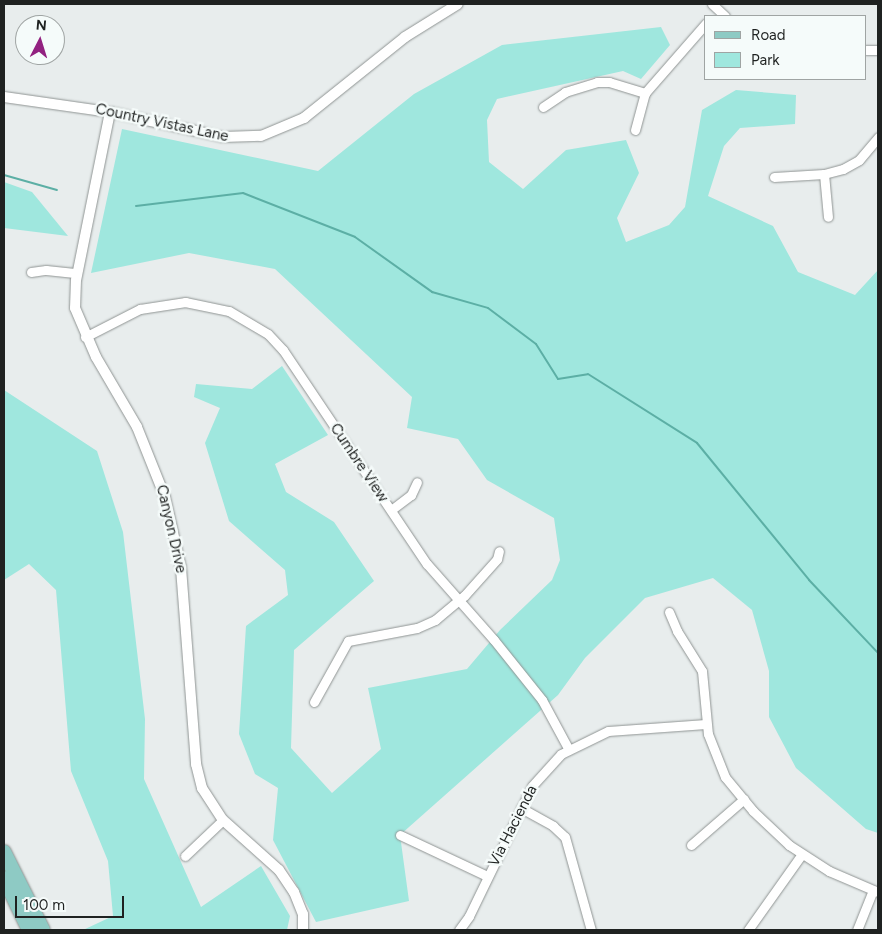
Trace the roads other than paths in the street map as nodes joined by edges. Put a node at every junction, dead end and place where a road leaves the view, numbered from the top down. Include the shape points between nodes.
1 (453, 5) edge
2 (704, 25) edge
3 (645, 93) junction
4 (4, 97) edge
5 (544, 107) dead end
6 (110, 112) junction
7 (636, 130) dead end
8 (878, 137) edge
9 (824, 174) junction
10 (774, 177) dead end
11 (828, 217) dead end
12 (31, 272) dead end
13 (77, 274) junction
14 (85, 337) junction
15 (418, 482) dead end
16 (391, 510) junction
17 (499, 551) dead end
18 (458, 602) junction
19 (669, 612) dead end
20 (314, 702) dead end
21 (706, 724) junction
22 (568, 748) junction
23 (744, 799) junction
24 (521, 808) junction
25 (223, 820) junction
26 (400, 835) dead end
27 (691, 845) dead end
28 (4, 852) edge
29 (802, 854) junction
30 (185, 856) dead end
31 (487, 876) junction
32 (4, 878) edge
33 (876, 891) edge
34 (29, 930) edge
35 (43, 930) edge
36 (303, 930) edge
37 (458, 930) edge
38 (591, 930) edge
39 (748, 930) edge
40 (857, 930) edge

1 - 6 street, Country Vistas Lane via 405,37 304,118 272,133 223,137
2 - 3 street
3 - 5 street via 609,82 597,82 565,92
3 - 7 street
4 - 6 street, Country Vistas Lane
6 - 13 street, Canyon Drive
8 - 9 street via 860,160
9 - 10 street
9 - 11 street
12 - 13 street via 46,270
13 - 14 street, Canyon Drive via 76,308
14 - 16 street, Cumbre View via 140,309 174,302 208,304 249,321 283,350
14 - 25 street, Canyon Drive via 137,427 166,497 182,568 196,764 202,788
15 - 16 street via 411,495
16 - 18 street, Cumbre View via 426,564
17 - 18 street via 496,559
18 - 20 street via 435,620 417,628 348,641
18 - 22 street, Cumbre View via 494,640 542,700
19 - 21 street via 702,671
21 - 22 street, Via Hacienda via 622,728
21 - 23 street via 718,764
22 - 24 street, Via Hacienda via 542,772
23 - 27 street
23 - 29 street via 776,834
24 - 31 street, Via Hacienda
24 - 38 street via 553,826 565,837
25 - 30 street
25 - 36 street, Canyon Drive via 279,870 294,892 303,914
26 - 31 street
28 - 35 main road
29 - 33 street
29 - 39 street
31 - 37 street, Via Hacienda via 469,916
32 - 34 main road
33 - 40 street

